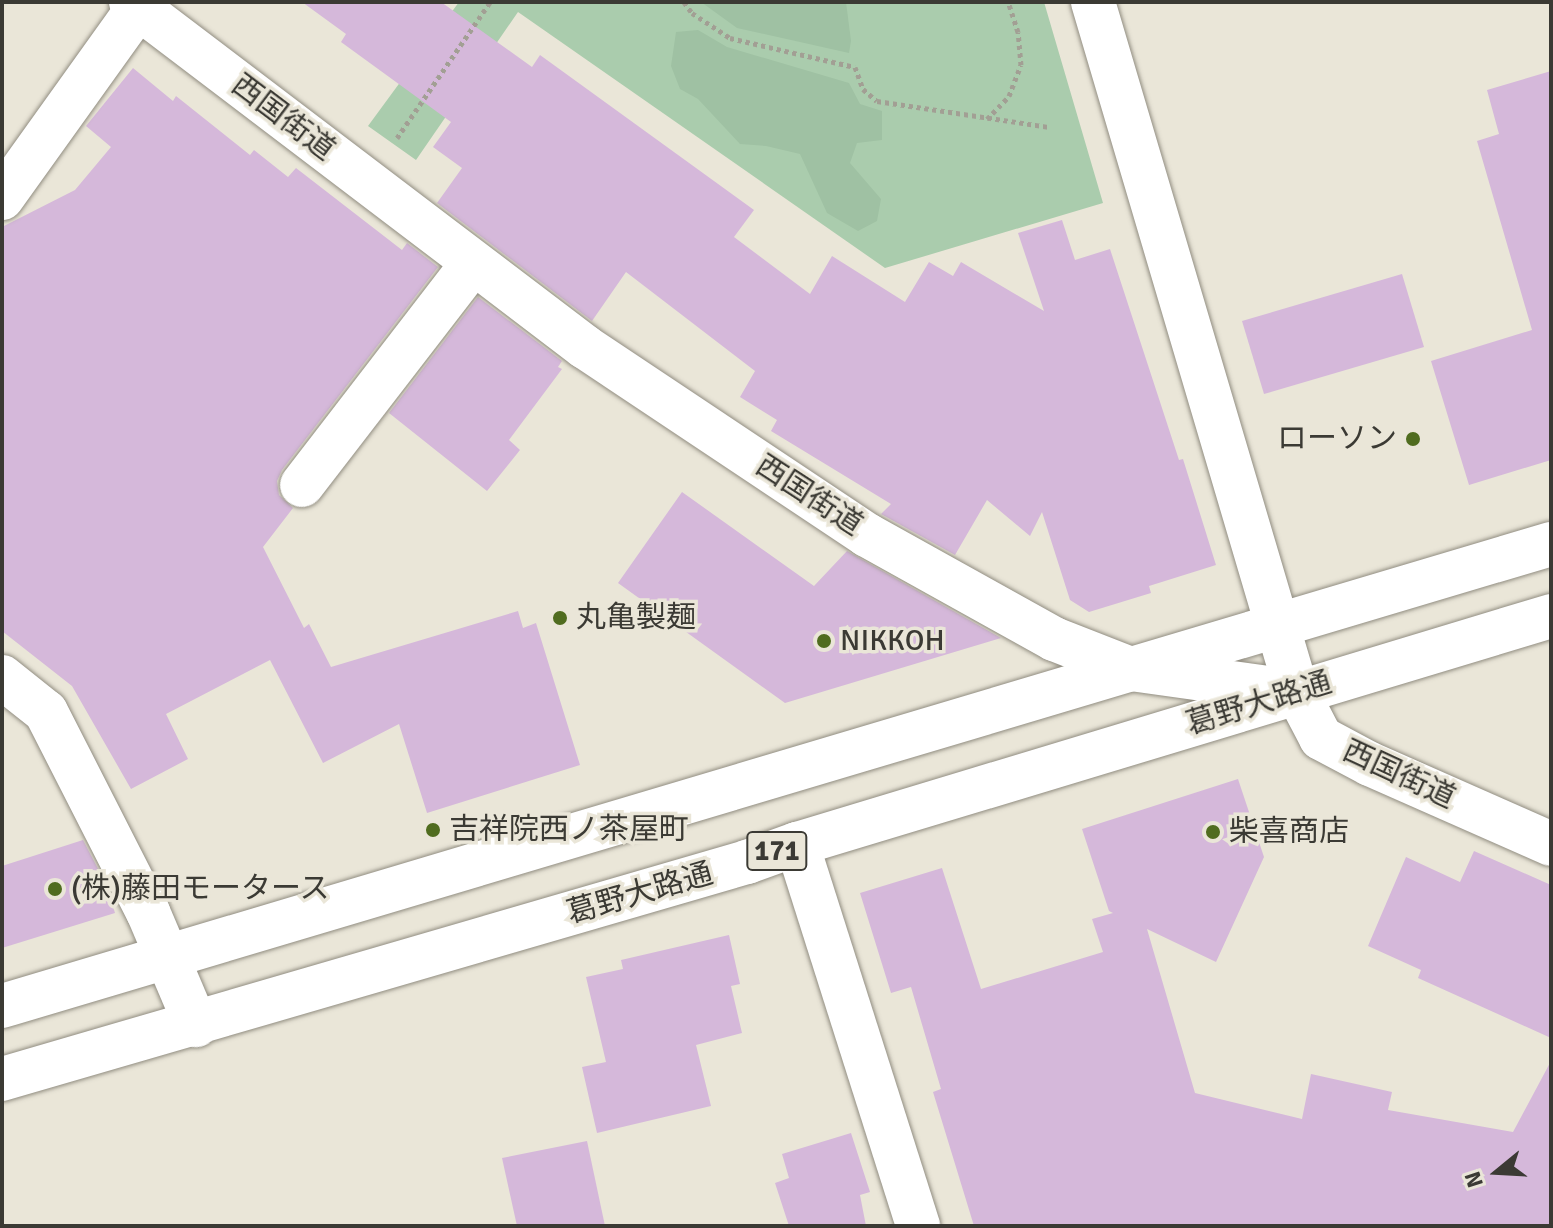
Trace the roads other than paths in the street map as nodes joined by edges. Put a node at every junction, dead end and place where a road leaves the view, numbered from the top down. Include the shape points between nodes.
1 (1093, 2) edge
2 (134, 5) edge
3 (2, 198) edge
4 (473, 263) junction
5 (302, 485) dead end
6 (1551, 544) edge
7 (1551, 616) edge
8 (1277, 626) junction
9 (1131, 669) junction
10 (2, 677) edge
11 (1297, 692) junction
12 (797, 844) junction
13 (1551, 844) edge
14 (167, 957) junction
15 (2, 1006) edge
16 (196, 1025) junction
17 (2, 1079) edge
18 (918, 1226) edge

1 - 8 main road
2 - 3 main road
2 - 4 main road, 西国街道
4 - 5 main road
4 - 9 main road, 西国街道 via 585,347 867,535 1054,639
6 - 8 main road, 171
7 - 11 main road, 葛野大路通 / 171
8 - 9 main road, 171
8 - 11 main road
9 - 11 main road, 西国街道
9 - 14 main road, 171
10 - 14 main road via 46,712
11 - 12 main road, 葛野大路通 / 171
11 - 13 main road, 西国街道 via 1321,738
12 - 16 main road, 葛野大路通 / 171
12 - 18 main road
14 - 15 main road, 171
14 - 16 main road
16 - 17 main road, 葛野大路通 / 171

